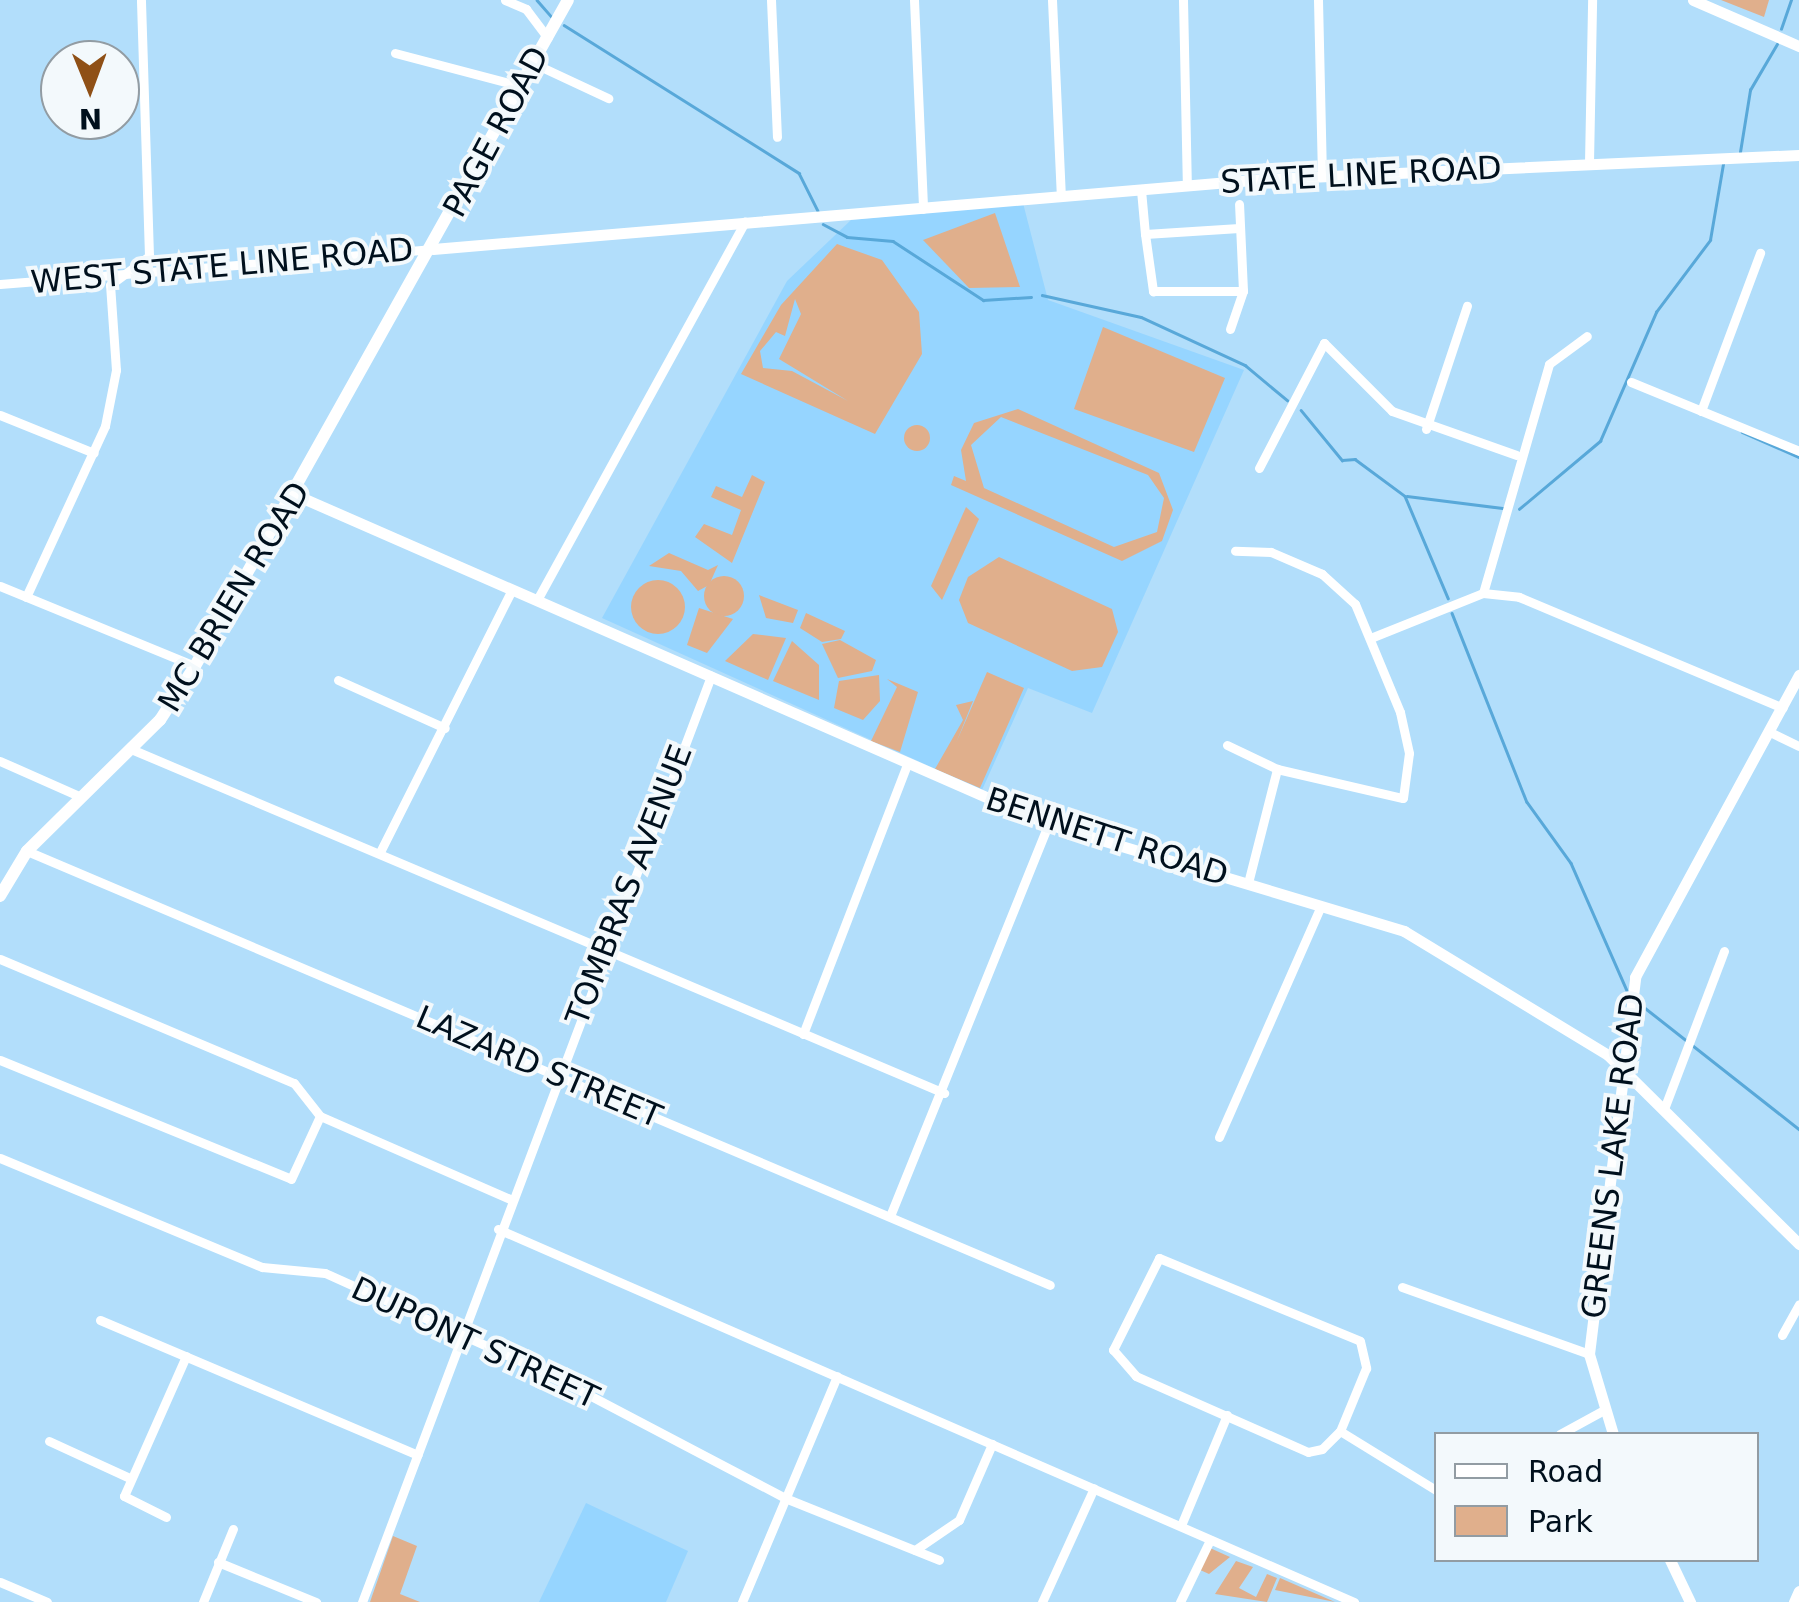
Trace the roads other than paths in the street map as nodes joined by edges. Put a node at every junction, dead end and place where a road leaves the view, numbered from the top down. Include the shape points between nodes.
1 (141, 0) edge
2 (504, 0) edge
3 (568, 0) edge
4 (771, 0) edge
5 (914, 0) edge
6 (1052, 0) edge
7 (1183, 0) edge
8 (1318, 0) edge
9 (1592, 0) edge
10 (1693, 0) edge
11 (548, 38) junction
12 (1799, 46) edge
13 (395, 54) dead end
14 (536, 64) junction
15 (521, 86) junction
16 (608, 98) dead end
17 (776, 137) dead end
18 (1799, 155) edge
19 (1589, 163) junction
20 (1322, 176) junction
21 (1188, 185) junction
22 (1141, 190) junction
23 (1061, 197) junction
24 (1240, 204) dead end
25 (923, 209) junction
26 (745, 220) junction
27 (1240, 228) junction
28 (1145, 234) junction
29 (433, 249) junction
30 (1760, 253) dead end
31 (424, 265) joint
32 (123, 275) junction
33 (0, 284) edge
34 (1243, 291) junction
35 (1467, 306) dead end
36 (1230, 329) dead end
37 (1588, 336) dead end
38 (1631, 382) dead end
39 (1701, 411) junction
40 (0, 415) edge
41 (1426, 429) junction
42 (1799, 451) edge
43 (94, 453) junction
44 (1516, 455) junction
45 (1259, 468) dead end
46 (298, 496) junction
47 (1235, 552) dead end
48 (0, 586) edge
49 (511, 591) junction
50 (1483, 593) junction
51 (26, 597) junction
52 (537, 600) junction
53 (1373, 637) junction
54 (195, 666) junction
55 (1799, 675) edge
56 (711, 676) junction
57 (338, 680) dead end
58 (1783, 708) junction
59 (444, 728) junction
60 (1770, 732) junction
61 (1228, 745) dead end
62 (1799, 746) edge
63 (131, 749) junction
64 (0, 761) edge
65 (907, 764) junction
66 (1278, 769) junction
67 (79, 796) junction
68 (1048, 824) junction
69 (27, 851) junction
70 (380, 852) junction
71 (1248, 883) junction
72 (0, 895) edge
73 (1321, 906) junction
74 (602, 948) junction
75 (1724, 951) dead end
76 (0, 958) edge
77 (802, 1034) junction
78 (0, 1060) edge
79 (1624, 1068) junction
80 (556, 1074) junction
81 (944, 1093) junction
82 (1664, 1109) junction
83 (320, 1116) junction
84 (1219, 1137) dead end
85 (0, 1158) edge
86 (510, 1198) junction
87 (890, 1216) junction
88 (498, 1229) junction
89 (1799, 1244) edge
90 (1050, 1285) dead end
91 (1402, 1287) dead end
92 (1799, 1304) edge
93 (100, 1320) dead end
94 (463, 1334) junction
95 (1782, 1335) dead end
96 (1589, 1354) junction
97 (186, 1356) junction
98 (837, 1376) junction
99 (1602, 1411) junction
100 (1228, 1415) junction
101 (1340, 1431) junction
102 (1564, 1432) edge
103 (1612, 1432) edge
104 (49, 1442) dead end
105 (992, 1444) junction
106 (418, 1455) junction
107 (130, 1478) junction
108 (1094, 1488) junction
109 (1434, 1489) edge
110 (785, 1498) junction
111 (166, 1517) dead end
112 (1182, 1523) junction
113 (232, 1528) dead end
114 (1210, 1540) junction
115 (913, 1550) junction
116 (939, 1560) dead end
117 (218, 1562) junction
118 (1671, 1562) edge
119 (0, 1582) edge
120 (1799, 1592) edge
121 (47, 1602) edge
122 (202, 1602) edge
123 (316, 1602) edge
124 (362, 1602) edge
125 (742, 1602) edge
126 (1042, 1602) edge
127 (1180, 1602) edge
128 (1354, 1602) edge
129 (1690, 1602) edge
130 (1794, 1602) edge

1 - 32 street via 149,256
2 - 11 street via 526,9
3 - 11 main road, PAGE ROAD
4 - 17 street
5 - 25 street
6 - 23 street
7 - 21 street
8 - 20 street
9 - 19 street
10 - 12 street
11 - 14 main road, PAGE ROAD
13 - 15 street
14 - 15 main road, PAGE ROAD
14 - 16 street
15 - 29 main road, PAGE ROAD
18 - 19 street, STATE LINE ROAD
19 - 20 street, STATE LINE ROAD
20 - 21 street, STATE LINE ROAD
21 - 22 street, STATE LINE ROAD
22 - 23 street, STATE LINE ROAD
22 - 28 street
23 - 25 street, STATE LINE ROAD
24 - 27 street
25 - 26 street, WEST STATE LINE ROAD
26 - 29 street, WEST STATE LINE ROAD
26 - 52 street
27 - 28 street
27 - 34 street
28 - 34 street via 1153,291
29 - 31 main road, PAGE ROAD
29 - 32 street, WEST STATE LINE ROAD
30 - 39 street
31 - 46 main road, MC BRIEN ROAD
32 - 33 street, WEST STATE LINE ROAD
32 - 43 street via 110,285 116,370
34 - 36 street
35 - 41 street
37 - 44 street via 1548,364
38 - 39 street
39 - 42 street
40 - 43 street
41 - 44 street
41 - 45 street via 1392,411 1324,344
43 - 51 street
44 - 50 street via 1511,519
46 - 49 street, BENNETT ROAD
46 - 54 main road, MC BRIEN ROAD
47 - 53 street via 1270,552 1322,574
48 - 51 street
49 - 52 street, BENNETT ROAD
49 - 59 street
50 - 53 street
50 - 58 street via 1519,597
51 - 54 street
52 - 56 street, BENNETT ROAD
53 - 66 street via 1409,753 1403,798
54 - 63 main road, MC BRIEN ROAD
55 - 58 street, GREENS LAKE ROAD
56 - 65 street, BENNETT ROAD
56 - 74 street, TOMBRAS AVENUE
57 - 59 street
58 - 60 street, GREENS LAKE ROAD
59 - 70 street
60 - 62 street
60 - 79 street, GREENS LAKE ROAD via 1645,949 1628,1012
61 - 66 street
63 - 67 main road, MC BRIEN ROAD
63 - 70 street
64 - 67 street
65 - 68 street, BENNETT ROAD
65 - 77 street
66 - 71 street
67 - 69 main road, MC BRIEN ROAD
68 - 71 street, BENNETT ROAD
68 - 81 street
69 - 72 main road, MC BRIEN ROAD
69 - 80 street, LAZARD STREET
70 - 74 street
71 - 73 street, BENNETT ROAD
73 - 79 street, BENNETT ROAD via 1404,931
73 - 84 street
74 - 77 street
74 - 80 street, TOMBRAS AVENUE
75 - 82 street
76 - 83 street via 294,1083
77 - 81 street
78 - 83 street via 291,1180
79 - 82 street, BENNETT ROAD
79 - 96 street, GREENS LAKE ROAD
80 - 86 street, TOMBRAS AVENUE
80 - 87 street, LAZARD STREET
81 - 87 street
82 - 89 street, BENNETT ROAD
83 - 86 street
85 - 94 street, DUPONT STREET via 262,1266 325,1272
86 - 88 street, TOMBRAS AVENUE
87 - 90 street, LAZARD STREET
88 - 94 street, TOMBRAS AVENUE
88 - 98 street
91 - 96 street
92 - 95 street
93 - 97 street
94 - 106 street, TOMBRAS AVENUE
94 - 110 street, DUPONT STREET
96 - 99 street, GREENS LAKE ROAD
97 - 106 street
97 - 107 street
98 - 105 street
98 - 110 street
99 - 102 street
99 - 103 street, GREENS LAKE ROAD
100 - 101 street via 1308,1452
100 - 101 street via 1136,1376 1113,1350 1160,1258 1360,1341 1366,1368
100 - 112 street
101 - 109 street
104 - 107 street
105 - 108 street
105 - 115 street via 960,1520
106 - 124 street, TOMBRAS AVENUE
107 - 111 street via 124,1496
108 - 112 street
108 - 126 street
110 - 115 street, DUPONT STREET
110 - 125 street
112 - 114 street
113 - 117 street
114 - 127 street
114 - 128 street
115 - 116 street, DUPONT STREET
117 - 122 street
117 - 123 street
118 - 129 street
119 - 121 street
120 - 130 street

